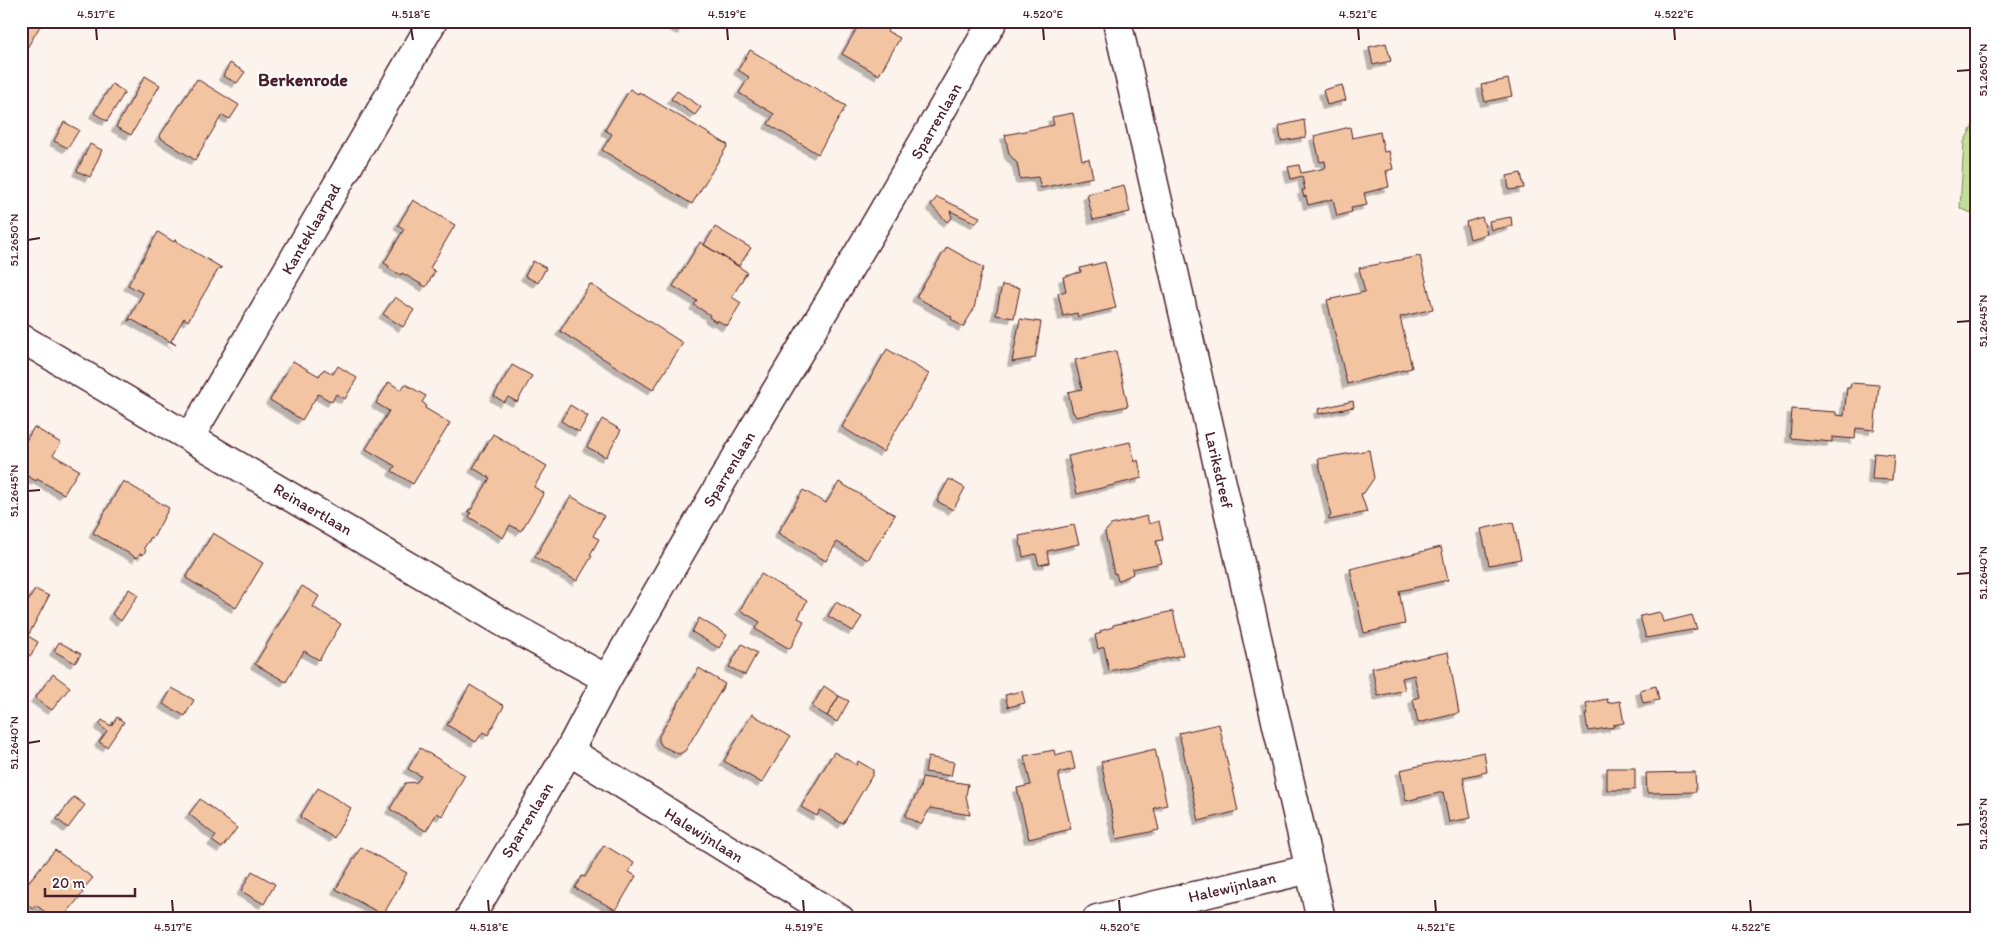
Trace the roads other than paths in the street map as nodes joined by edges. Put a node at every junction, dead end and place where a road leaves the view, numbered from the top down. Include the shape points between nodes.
1 (433, 21) edge
2 (994, 21) edge
3 (1117, 21) edge
4 (21, 338) edge
5 (190, 437) junction
6 (607, 679) junction
7 (569, 750) junction
8 (1310, 869) junction
9 (468, 919) edge
10 (840, 919) edge
11 (1097, 919) edge
12 (1321, 919) edge

1 - 5 street, Kanteklaarpad
2 - 6 street, Sparrenlaan
3 - 8 street, Lariksdreef
4 - 5 street, Reinaertlaan
5 - 6 street, Reinaertlaan via 506,624
6 - 7 street, Sparrenlaan
7 - 9 street, Sparrenlaan
7 - 10 street, Halewijnlaan
8 - 11 street, Halewijnlaan
8 - 12 street, Lariksdreef

